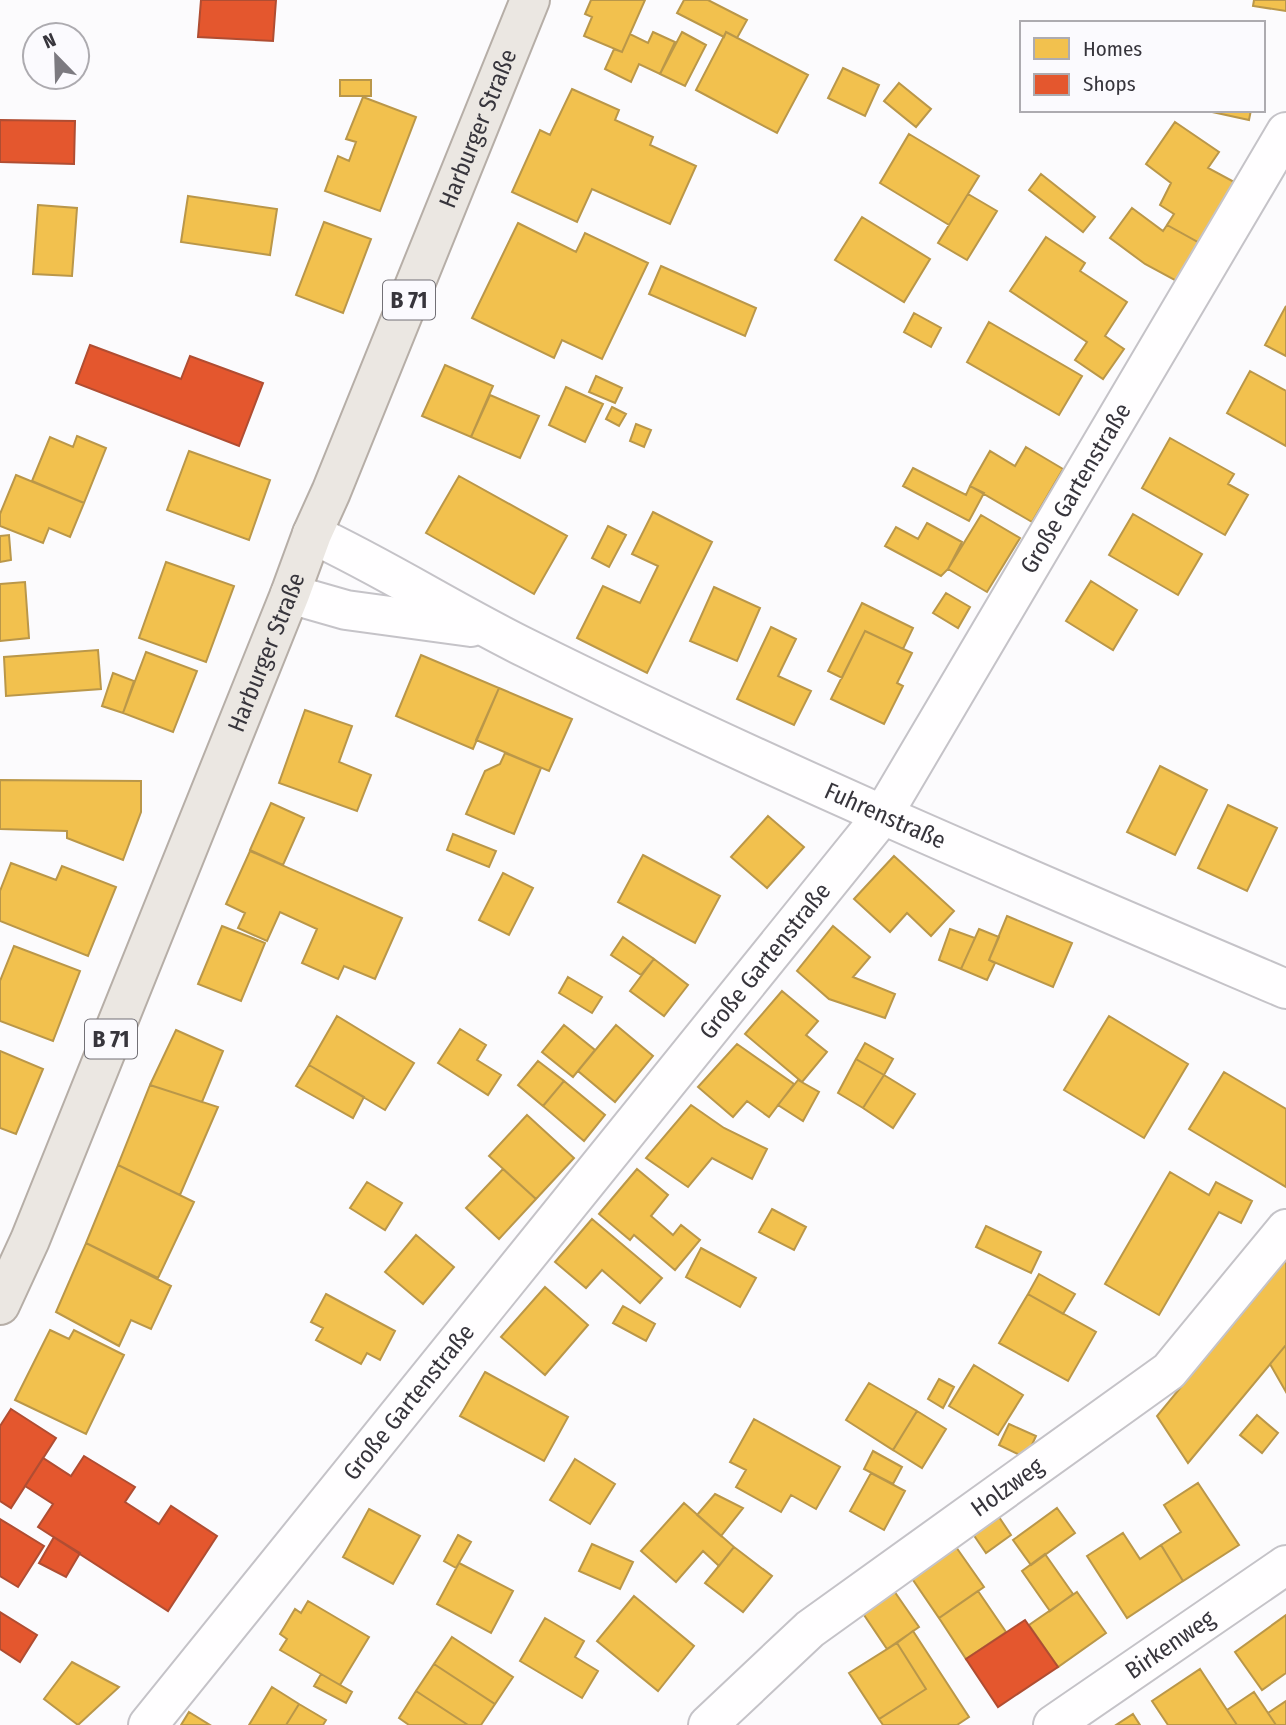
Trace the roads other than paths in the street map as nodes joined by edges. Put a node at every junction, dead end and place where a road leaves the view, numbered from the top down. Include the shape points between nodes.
1 (530, 0) edge
2 (1286, 132) edge
3 (312, 534) junction
4 (290, 594) junction
5 (490, 630) junction
6 (882, 816) junction
7 (1286, 989) edge
8 (1286, 1228) edge
9 (0, 1305) edge
10 (1286, 1565) edge
11 (148, 1725) edge
12 (708, 1725) edge
13 (1053, 1725) edge

1 - 3 main road, Harburger Straße / B 71
2 - 6 street, Große Gartenstraße
3 - 4 main road, Harburger Straße / B 71
3 - 5 street, Fuhrenstraße
4 - 5 street, Fuhrenstraße via 346,610
4 - 9 main road, Harburger Straße / B 71
5 - 6 street, Fuhrenstraße
6 - 7 street, Fuhrenstraße
6 - 11 street, Große Gartenstraße
8 - 12 street, Holzweg via 1169,1371 810,1629
10 - 13 street, Birkenweg

